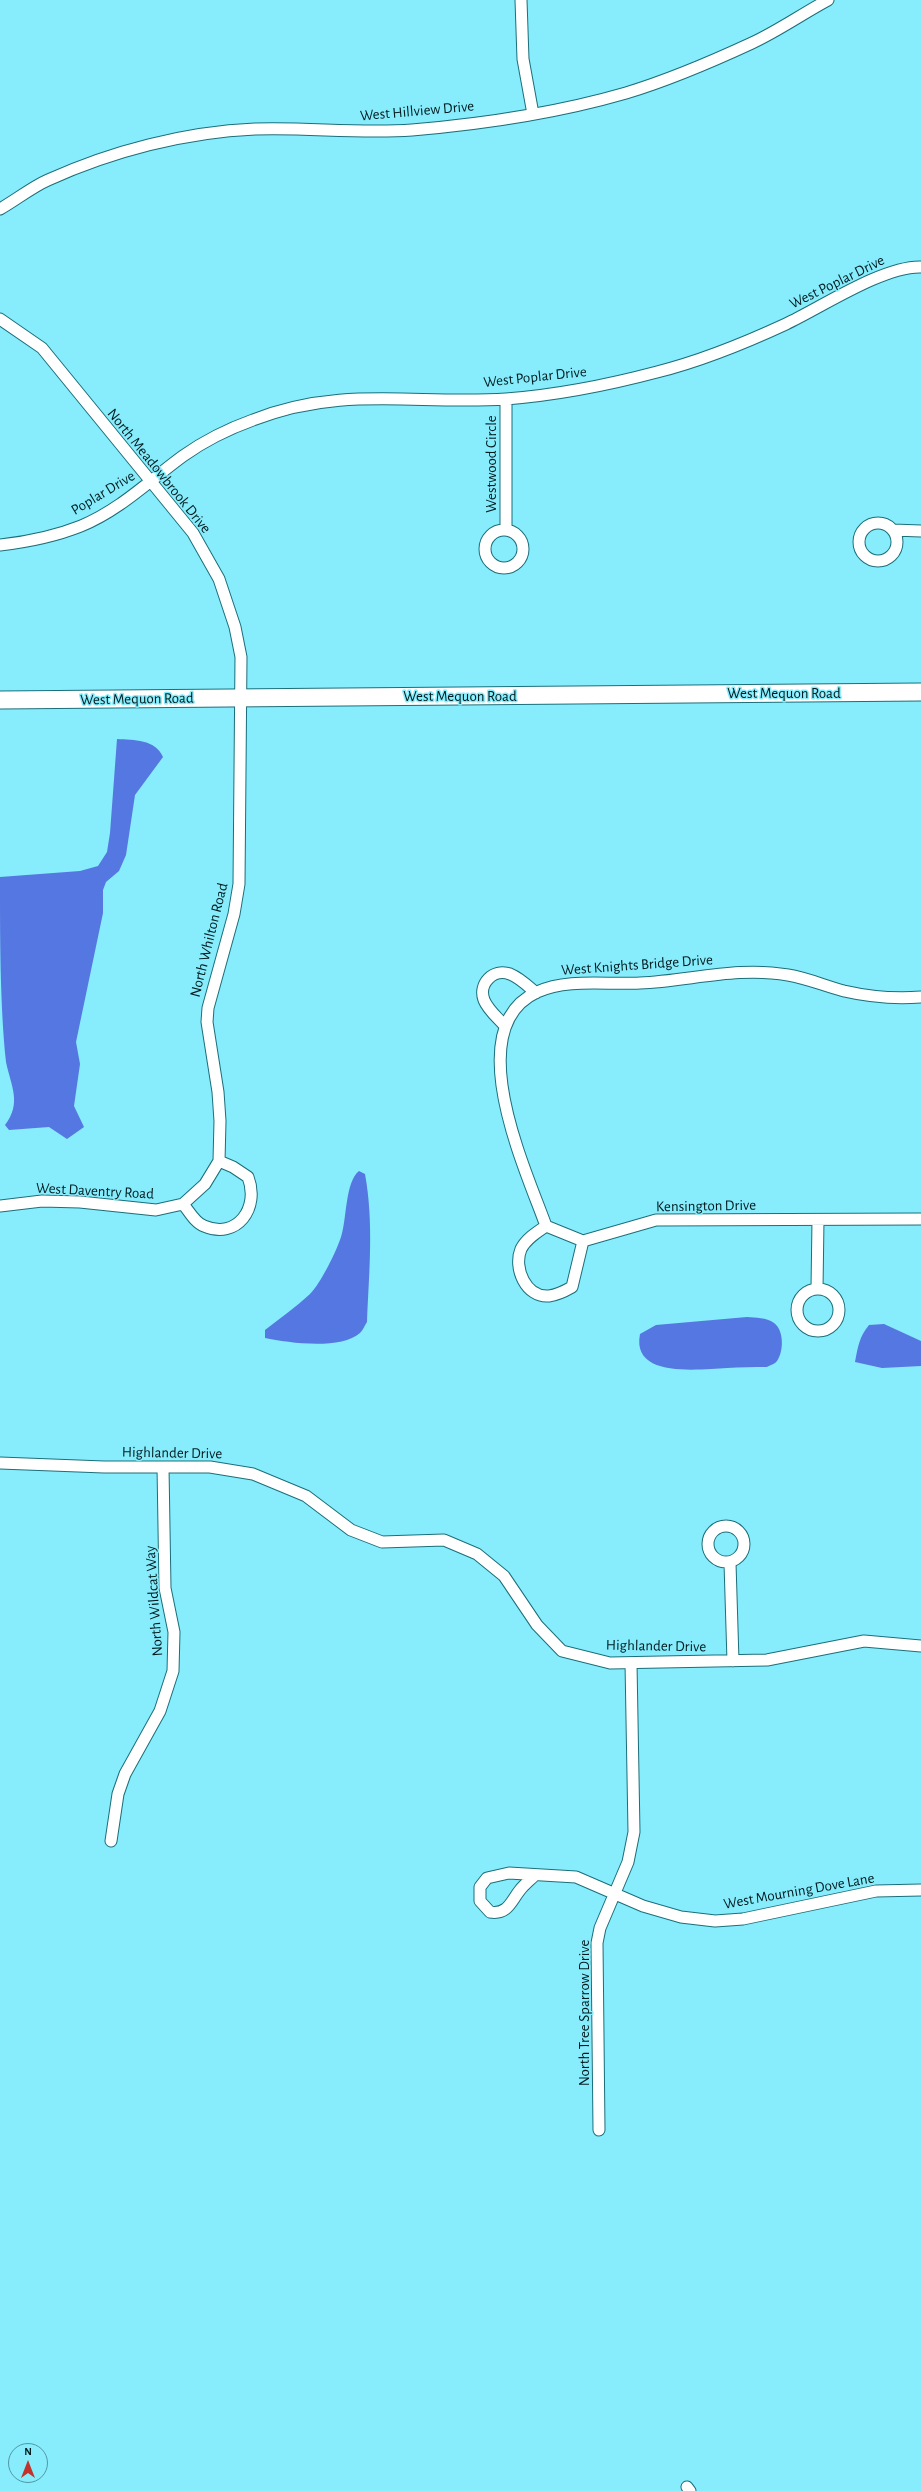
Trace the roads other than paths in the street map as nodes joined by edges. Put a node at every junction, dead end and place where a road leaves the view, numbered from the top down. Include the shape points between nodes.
1 (521, 0) edge
2 (828, 0) edge
3 (533, 114) junction
4 (0, 209) edge
5 (921, 267) edge
6 (0, 319) edge
7 (506, 399) junction
8 (150, 482) junction
9 (506, 530) dead end
10 (893, 530) dead end
11 (921, 530) edge
12 (0, 545) edge
13 (921, 692) edge
14 (241, 698) junction
15 (0, 700) edge
16 (536, 993) junction
17 (921, 997) edge
18 (504, 1025) junction
19 (219, 1161) junction
20 (183, 1204) junction
21 (0, 1206) edge
22 (921, 1219) edge
23 (818, 1220) junction
24 (546, 1226) junction
25 (583, 1241) junction
26 (818, 1289) dead end
27 (0, 1463) edge
28 (163, 1467) junction
29 (730, 1562) dead end
30 (921, 1646) edge
31 (733, 1661) junction
32 (631, 1663) junction
33 (111, 1841) dead end
34 (534, 1876) junction
35 (921, 1890) edge
36 (615, 1892) junction
37 (599, 2130) dead end

1 - 3 street via 523,59
2 - 3 street, West Hillview Drive via 755,42 666,78 605,98
3 - 4 street, West Hillview Drive via 399,131 363,133 254,129 207,134 151,145 98,161 47,180
5 - 7 street, West Poplar Drive via 890,272 785,324 716,353 661,371 611,384
6 - 8 street, North Meadowbrook Drive via 42,348
7 - 8 street, West Poplar Drive via 364,398 298,405 215,436 183,456
7 - 9 street, Westwood Circle
8 - 12 street, Poplar Drive via 82,526 19,543
8 - 14 street, North Meadowbrook Drive via 193,533 219,580 235,627 241,657
10 - 11 street
13 - 14 main road, West Mequon Road
14 - 15 main road, West Mequon Road
14 - 19 street, North Whilton Road via 239,884 234,914 210,994 207,1022 218,1092
16 - 17 street, West Knights Bridge Drive via 563,984 671,981 747,971 788,975 843,991 878,997
16 - 18 street, West Knights Bridge Drive via 519,1005
16 - 18 street via 509,974 498,973 486,980 483,986 484,1000
18 - 24 street via 499,1070 514,1136
19 - 20 street, West Daventry Road via 205,1184
19 - 20 street via 248,1177 253,1199 247,1214 234,1226 220,1229 203,1226
20 - 21 street, West Daventry Road via 156,1210 42,1201
22 - 23 street, Kensington Drive
23 - 25 street, Kensington Drive via 656,1220
23 - 26 street
24 - 25 street
24 - 25 street via 531,1236 521,1249 519,1268 524,1283 532,1291 548,1296 572,1287
27 - 28 street, Highlander Drive
28 - 32 street, Highlander Drive via 210,1466 253,1474 306,1496 351,1530 382,1542 444,1540 477,1554 504,1576 537,1625 562,1651 610,1663
28 - 33 street, North Wildcat Way via 165,1588 174,1632 173,1671 160,1711 125,1774 118,1794
29 - 31 street
30 - 31 street, Highlander Drive via 864,1641 767,1660
31 - 32 street, Highlander Drive
32 - 36 street, North Tree Sparrow Drive via 634,1832 628,1862
34 - 34 street, West Mourning Dove Lane via 509,1873 487,1878 480,1886 480,1901 490,1912 504,1910 512,1904 520,1890
34 - 36 street, West Mourning Dove Lane via 576,1877
35 - 36 street, West Mourning Dove Lane via 876,1891 744,1919 715,1921 681,1917 643,1906
36 - 37 street, North Tree Sparrow Drive via 600,1928 597,1944

